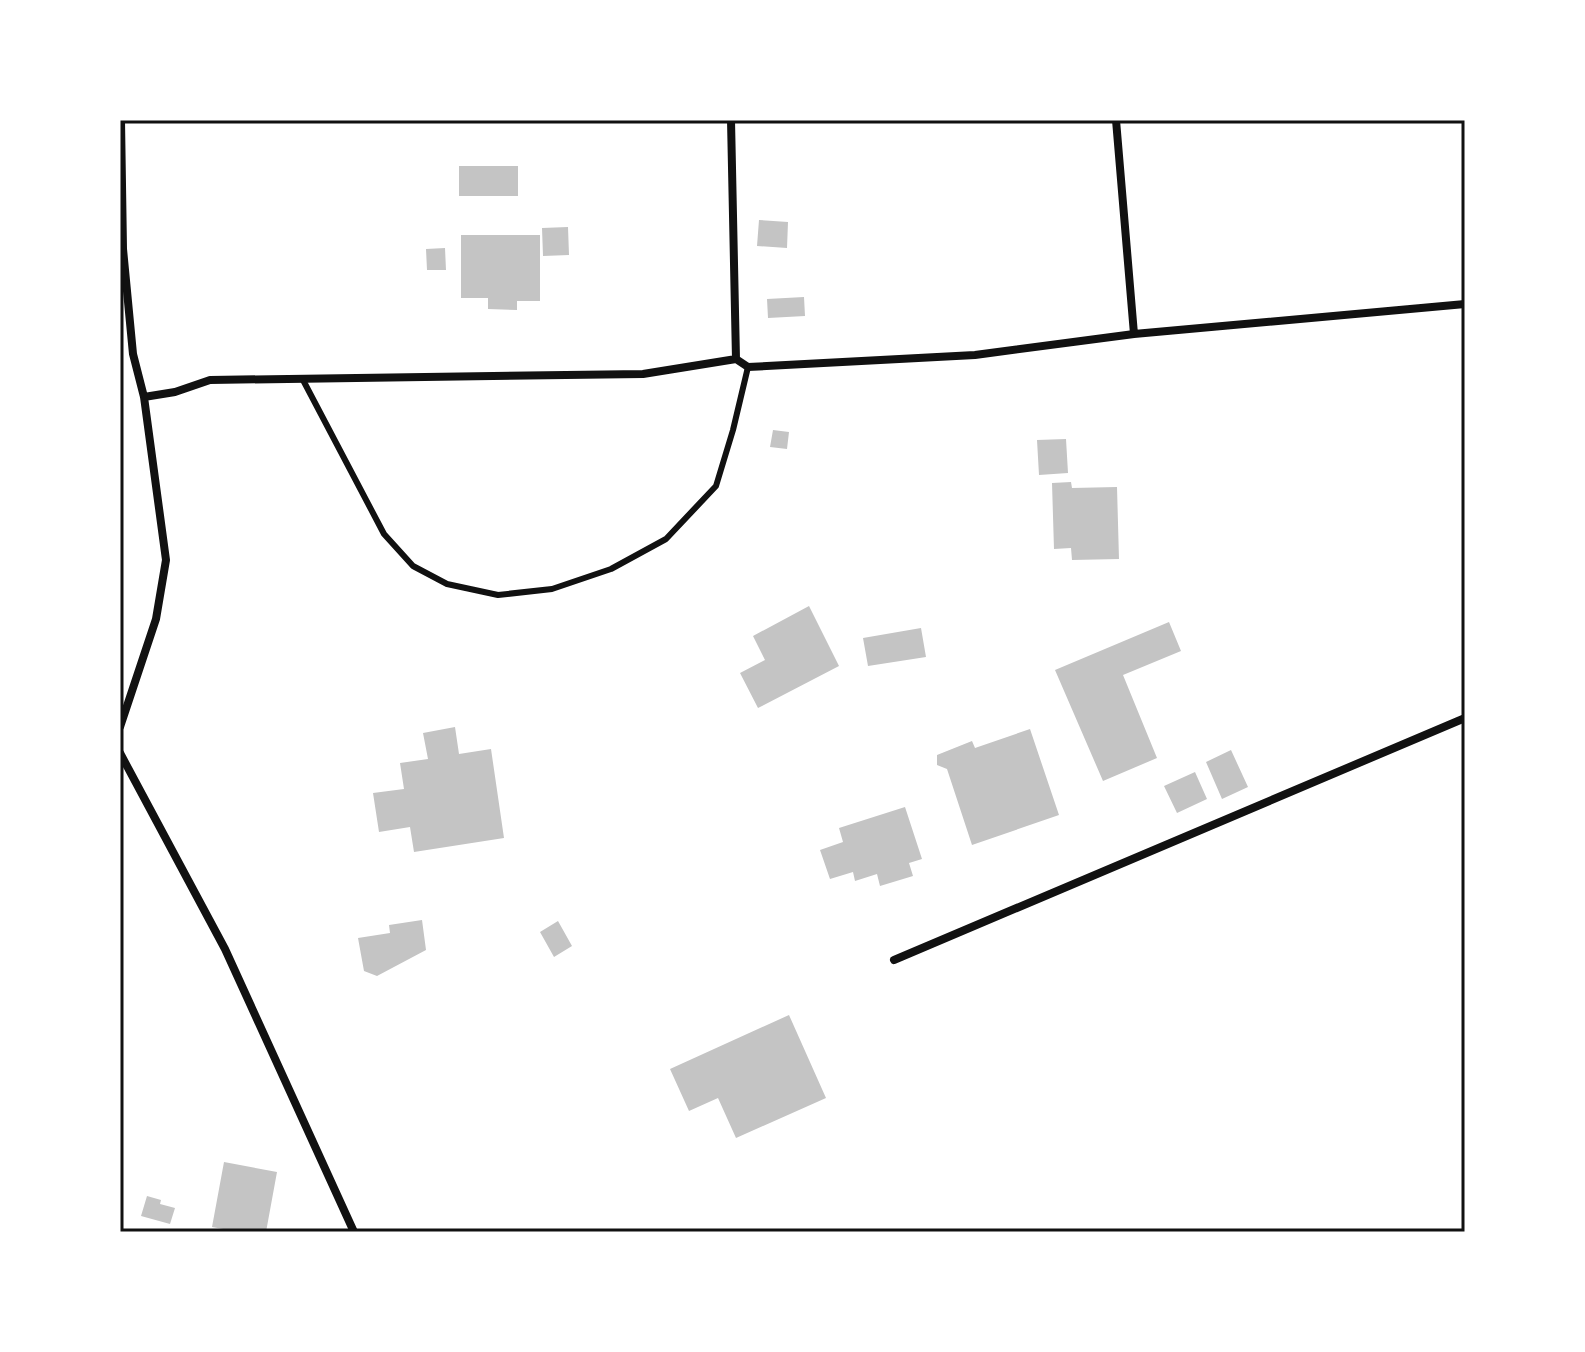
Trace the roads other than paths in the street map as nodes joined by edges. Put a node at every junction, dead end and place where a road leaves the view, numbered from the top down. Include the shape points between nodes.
1 (121, 120) edge
2 (731, 120) edge
3 (1116, 120) edge
4 (1465, 304) edge
5 (1134, 334) junction
6 (736, 359) junction
7 (748, 367) junction
8 (303, 380) junction
9 (144, 397) junction
10 (1465, 718) edge
11 (120, 727) edge
12 (120, 753) edge
13 (894, 960) dead end
14 (354, 1232) edge

1 - 9 street via 123,249 133,354
2 - 6 street
3 - 5 street
4 - 5 street
5 - 7 street via 975,355
6 - 7 street
6 - 8 street via 643,374
7 - 8 lane via 716,486 666,539 611,569 552,589 498,595 447,584 413,566 384,534
8 - 9 street via 210,380
9 - 11 street via 166,560 156,619
10 - 13 street
12 - 14 street via 225,949

